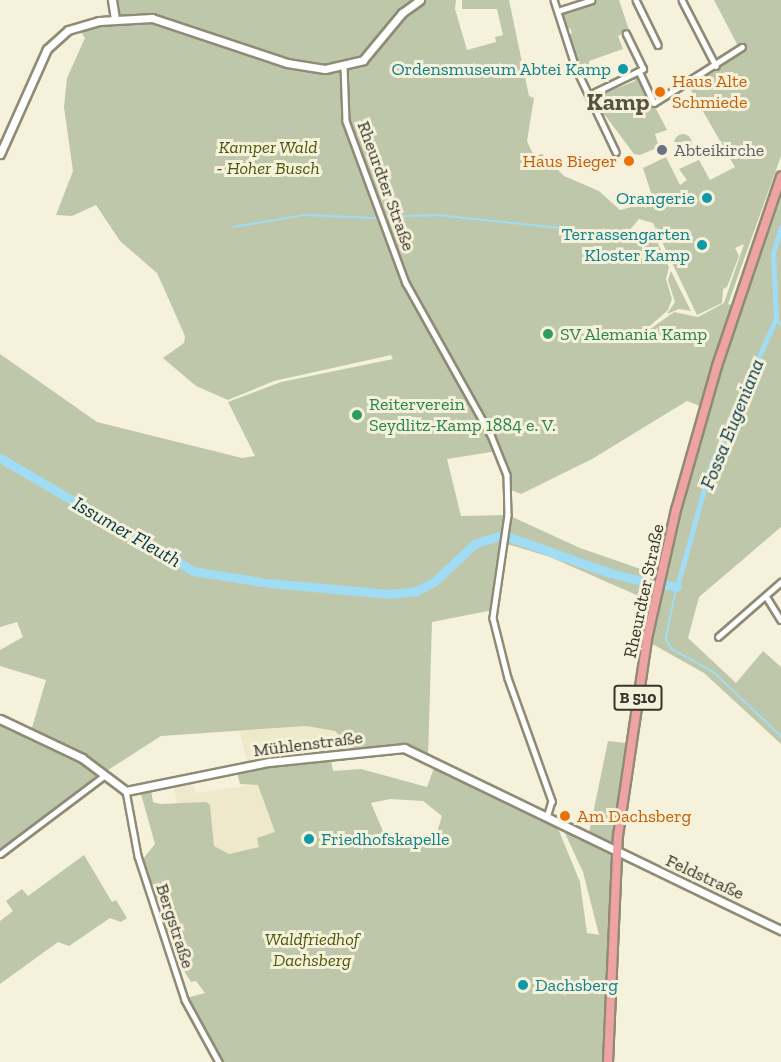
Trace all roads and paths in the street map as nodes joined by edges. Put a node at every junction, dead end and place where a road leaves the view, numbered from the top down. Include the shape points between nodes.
1 (112, 0) edge
2 (420, 0) edge
3 (554, 0) edge
4 (591, 0) edge
5 (636, 0) edge
6 (682, 0) edge
7 (558, 11) junction
8 (116, 19) junction
9 (626, 34) dead end
10 (658, 45) dead end
11 (742, 47) dead end
12 (345, 66) junction
13 (716, 66) junction
14 (639, 71) junction
15 (589, 95) junction
16 (616, 152) dead end
17 (0, 154) edge
18 (781, 177) edge
19 (781, 582) edge
20 (766, 596) junction
21 (781, 620) edge
22 (718, 637) dead end
23 (0, 719) edge
24 (104, 776) junction
25 (126, 791) junction
26 (547, 818) junction
27 (617, 851) junction
28 (0, 854) edge
29 (781, 930) edge
30 (219, 1062) edge
31 (608, 1062) edge

1 - 8 street
2 - 12 street via 402,13 370,54
3 - 7 street
4 - 7 street
5 - 10 street
6 - 13 street
7 - 15 street
8 - 12 street via 152,18 306,68
8 - 17 street via 80,26 54,40 41,60
9 - 14 street via 643,69
11 - 13 street
12 - 26 street, Rheurdter Straße via 346,121 406,283 491,435 507,476 508,515 493,618 508,678 552,801
13 - 14 street via 654,103
14 - 15 street
15 - 16 street
18 - 27 main road, Rheurdter Straße / B 510 via 717,366 676,510 648,634
19 - 20 street
20 - 21 street
20 - 22 street
23 - 24 street via 82,758
24 - 25 street
24 - 28 street
25 - 26 street, Mühlenstraße via 269,762 395,747 411,750
25 - 30 street, Bergstraße via 127,816 138,856 186,1003
26 - 27 street, Mühlenstraße
27 - 29 street, Feldstraße
27 - 31 main road, Rheurdter Straße / B 510

